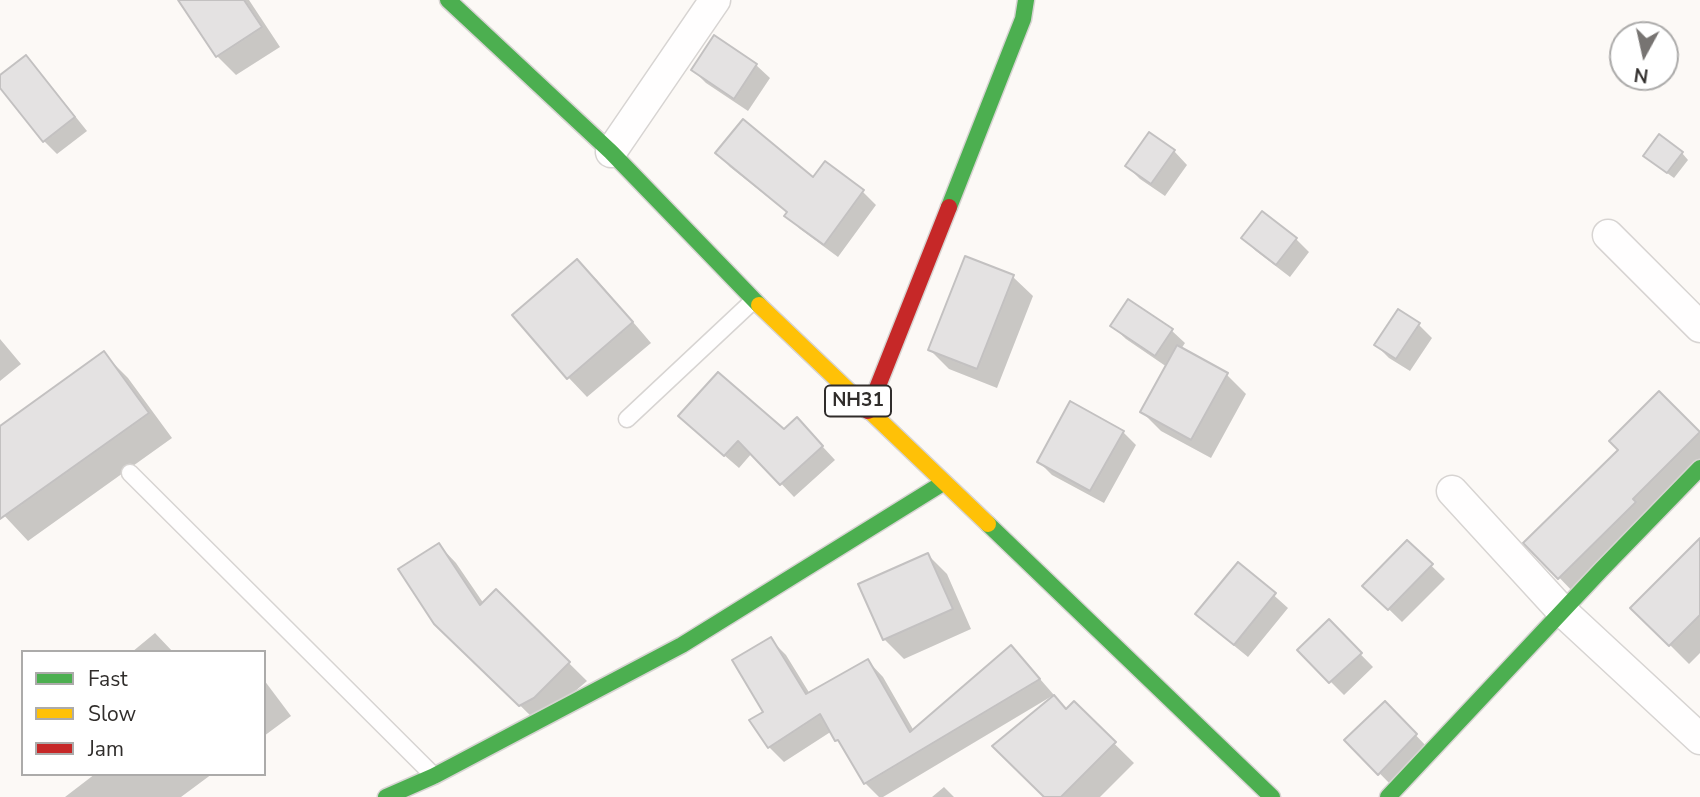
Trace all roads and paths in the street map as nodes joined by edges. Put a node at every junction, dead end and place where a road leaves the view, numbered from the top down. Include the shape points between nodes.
1 (448, 0) edge
2 (715, 0) edge
3 (1027, 0) edge
4 (611, 152) junction
5 (1608, 234) dead end
6 (754, 300) junction
7 (1700, 327) edge
8 (868, 411) junction
9 (627, 418) dead end
10 (1700, 468) edge
11 (130, 473) dead end
12 (943, 483) junction
13 (1452, 491) dead end
14 (1562, 611) junction
15 (1700, 739) edge
16 (434, 776) junction
17 (386, 797) edge
18 (1272, 797) edge
19 (1388, 797) edge

1 - 4 main road, NH31
2 - 4 street
3 - 8 main road
4 - 6 main road, NH31
5 - 7 street
6 - 8 main road, NH31
6 - 9 lane
8 - 12 main road, NH31
10 - 14 main road
11 - 16 lane
12 - 16 main road via 682,645
12 - 18 main road, NH31
13 - 14 street
14 - 15 street
14 - 19 main road
16 - 17 main road

